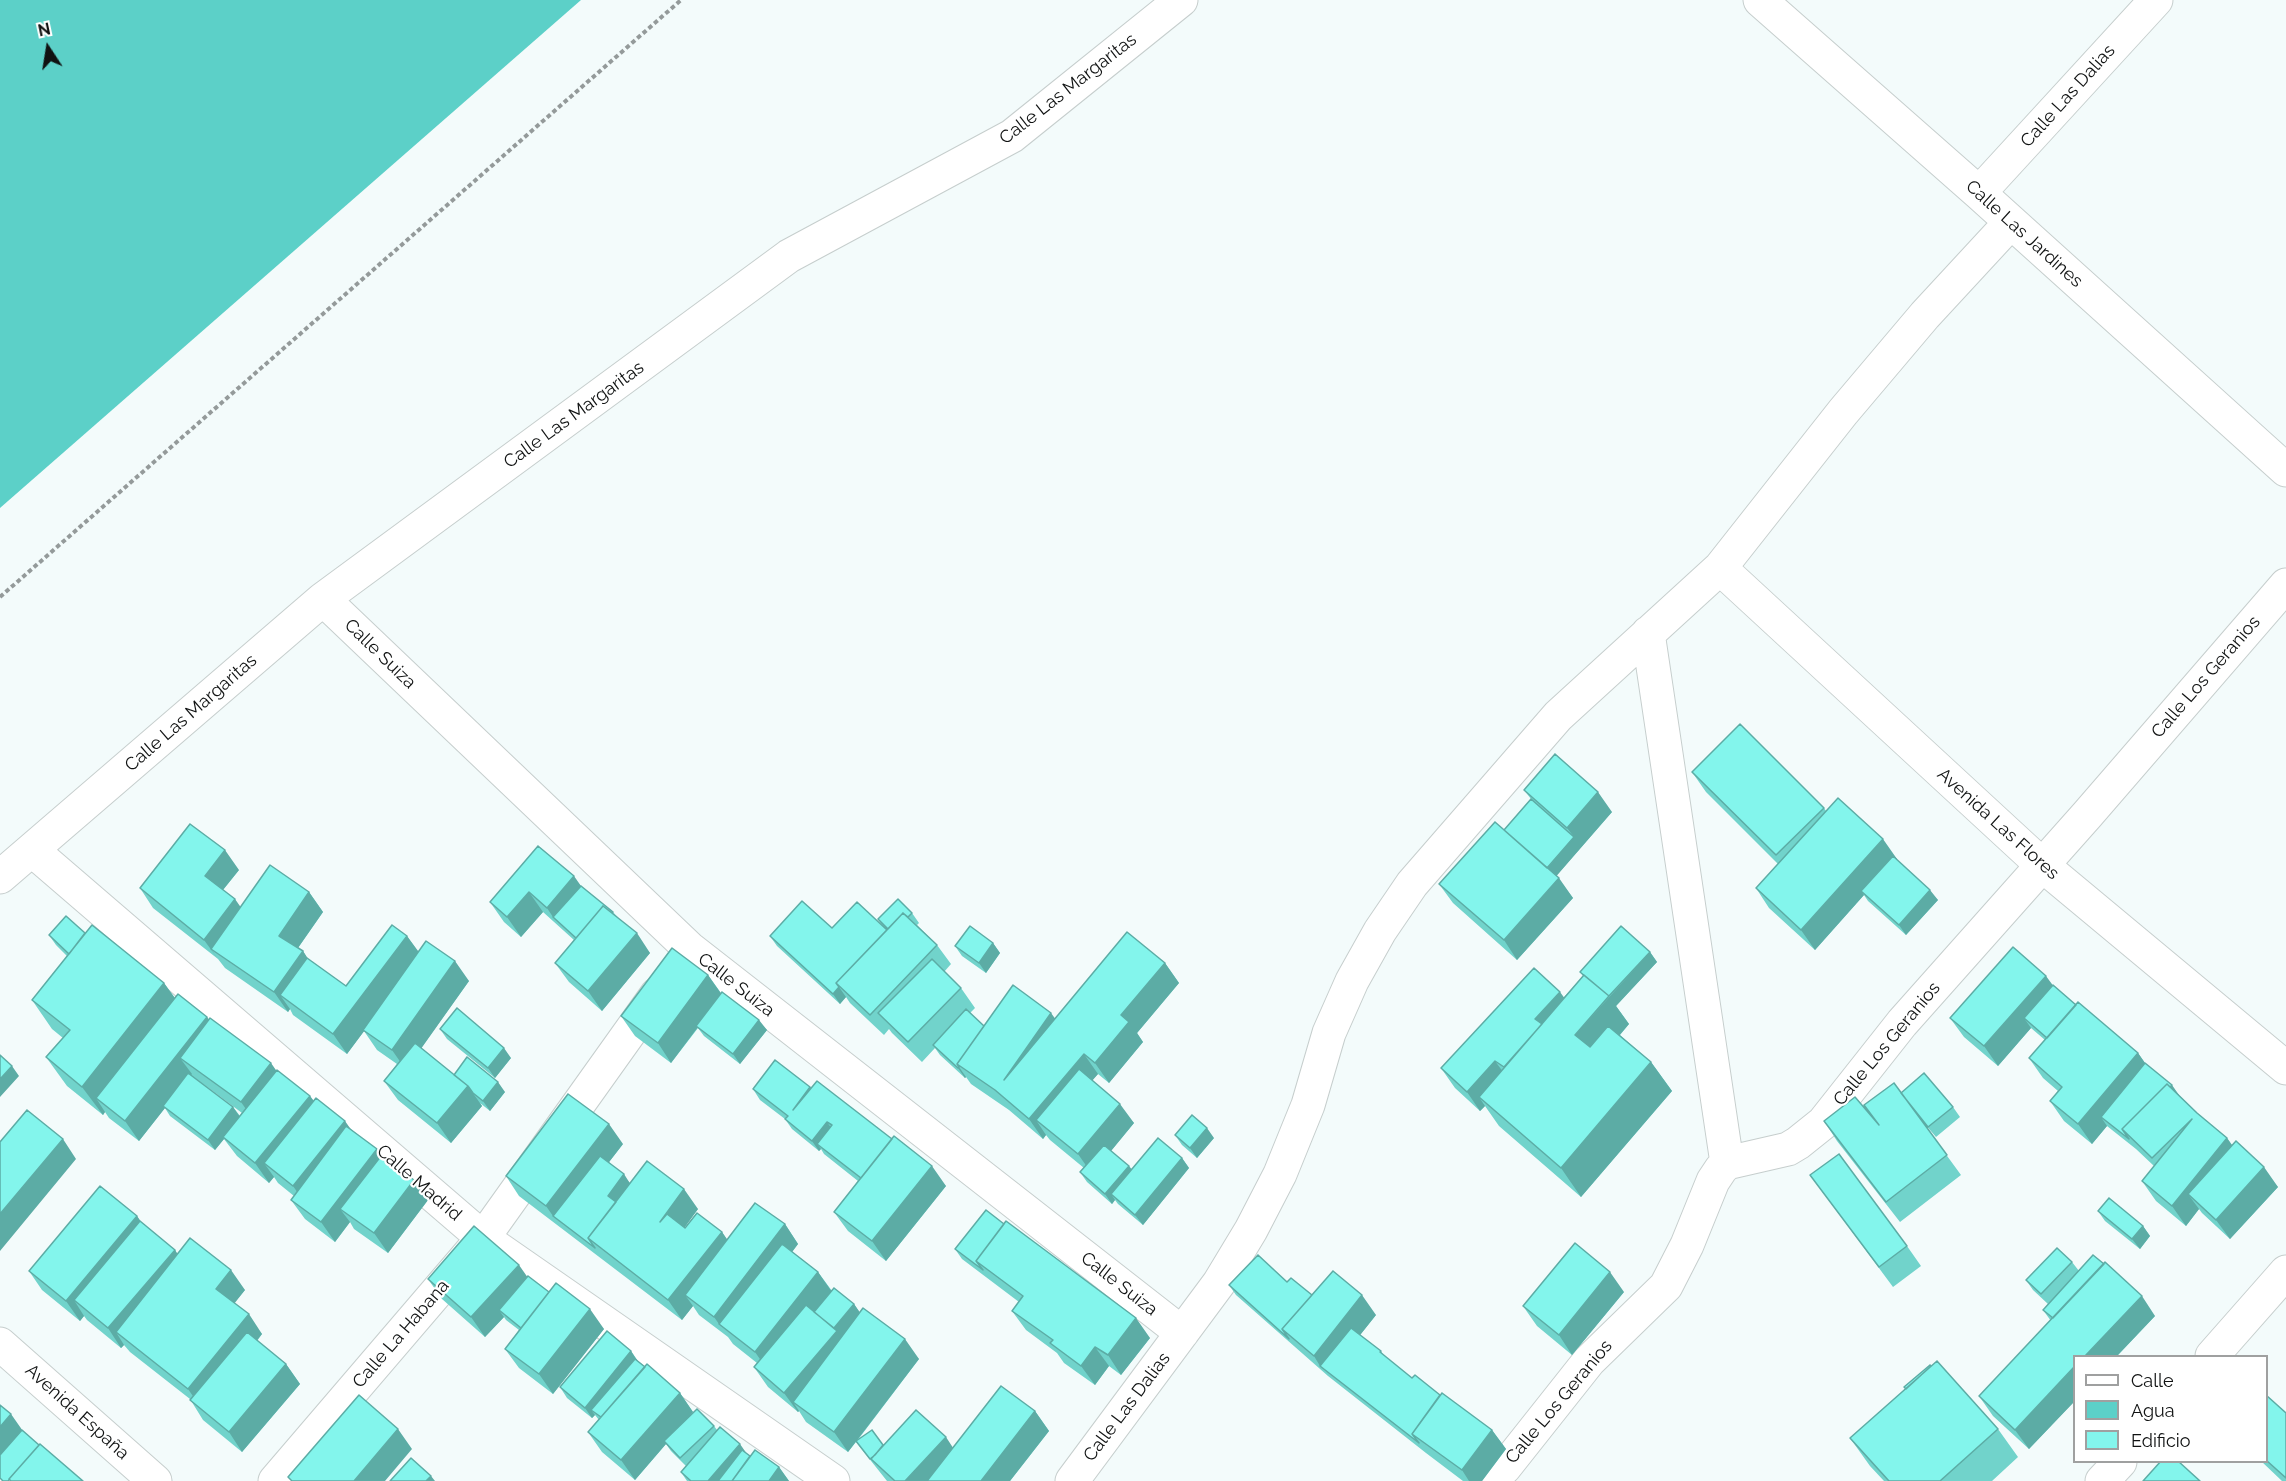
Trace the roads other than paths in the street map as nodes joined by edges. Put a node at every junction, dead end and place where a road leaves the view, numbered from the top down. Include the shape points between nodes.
1 (1181, 0) edge
2 (1760, 0) edge
3 (2156, 0) edge
4 (1979, 193) junction
5 (2011, 222) junction
6 (2286, 470) edge
7 (1720, 568) junction
8 (2286, 585) edge
9 (323, 599) junction
10 (1648, 633) junction
11 (32, 850) junction
12 (2042, 866) junction
13 (0, 878) edge
14 (689, 948) junction
15 (2286, 1068) edge
16 (1727, 1163) junction
17 (483, 1238) junction
18 (2286, 1272) edge
19 (1182, 1333) junction
20 (0, 1344) edge
21 (2213, 1355) edge
22 (2118, 1463) edge
23 (155, 1481) edge
24 (275, 1481) edge
25 (833, 1481) edge
26 (1072, 1481) edge
27 (1491, 1481) edge
28 (2102, 1481) edge

1 - 9 street, Calle Las Margaritas via 1012,136 789,256
2 - 4 street, Calle Las Jardines
3 - 4 street, Calle Las Dalias
4 - 5 street, Calle Las Jardines
5 - 6 street, Calle Las Jardines
5 - 7 street, Calle Las Dalias via 1842,412
7 - 10 street, Calle Las Dalias
7 - 12 street, Avenida Las Flores
8 - 12 street, Calle Los Geranios
9 - 11 street, Calle Las Margaritas
9 - 14 street, Calle Suiza
10 - 16 street
10 - 19 street, Calle Las Dalias via 1558,716 1412,884 1380,931 1329,1033 1308,1105 1280,1174 1251,1230
11 - 13 street, Calle Las Margaritas
11 - 17 street, Calle Madrid
12 - 15 street, Avenida Las Flores
12 - 16 street, Calle Los Geranios via 1902,1023 1823,1123 1788,1149
14 - 17 street, Calle La Habana
14 - 19 street, Calle Suiza
16 - 27 street, Calle Los Geranios via 1713,1181 1688,1245 1666,1286 1589,1361
17 - 24 street, Calle La Habana
17 - 25 street, Calle Madrid
18 - 21 street
19 - 26 street, Calle Las Dalias
20 - 23 street, Avenida España
22 - 28 street

